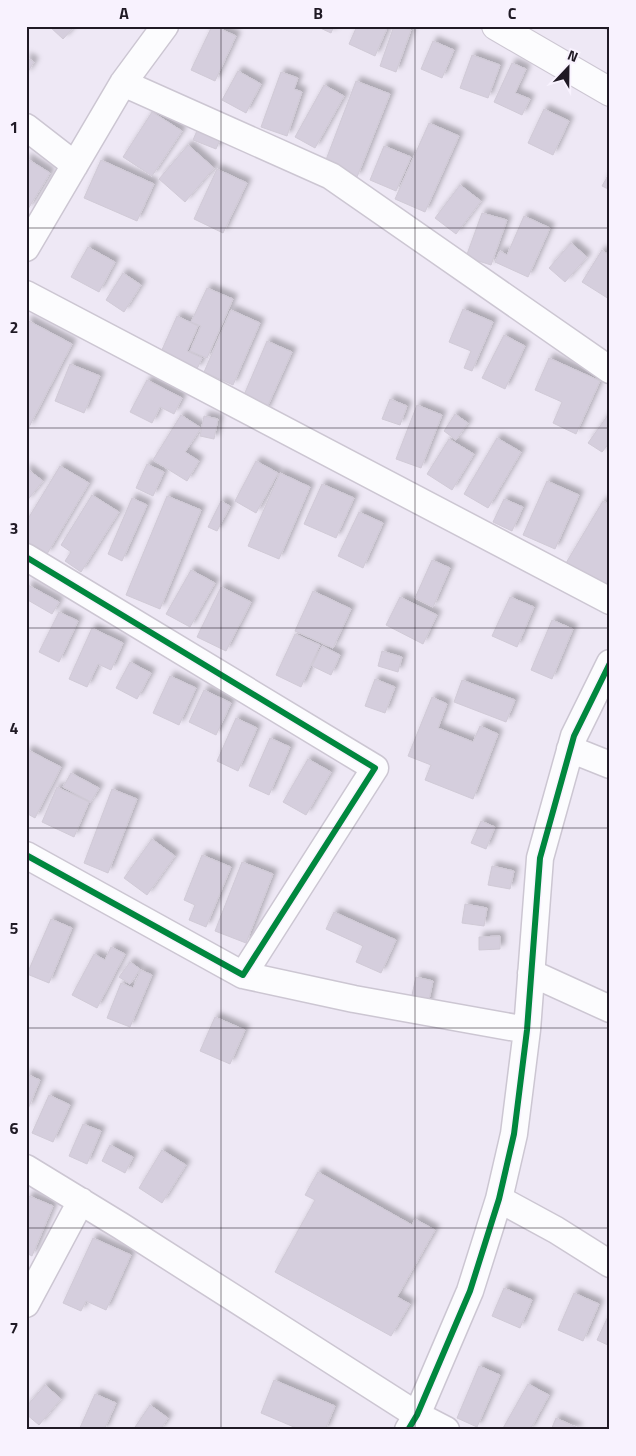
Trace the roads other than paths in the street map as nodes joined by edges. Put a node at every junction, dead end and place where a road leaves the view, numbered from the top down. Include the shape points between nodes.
1 (496, 26) edge
2 (532, 26) edge
3 (154, 30) edge
4 (610, 72) edge
5 (123, 83) junction
6 (610, 92) edge
7 (26, 127) edge
8 (75, 165) junction
9 (26, 248) edge
10 (26, 294) edge
11 (610, 370) edge
12 (26, 557) edge
13 (610, 601) edge
14 (610, 663) edge
15 (570, 749) junction
16 (610, 765) edge
17 (26, 856) edge
18 (531, 973) junction
19 (243, 975) junction
20 (610, 1008) edge
21 (527, 1030) junction
22 (26, 1168) edge
23 (499, 1199) junction
24 (81, 1201) junction
25 (610, 1264) edge
26 (26, 1304) edge
27 (412, 1422) edge
28 (446, 1430) edge

1 - 6 street
2 - 4 street
3 - 5 street
5 - 8 street
5 - 11 street via 332,176
7 - 8 street
8 - 9 street
10 - 13 street
12 - 19 street via 375,768
14 - 15 street
15 - 16 street
15 - 18 street via 540,858
17 - 19 street
18 - 20 street
18 - 21 street
19 - 21 street
21 - 23 street via 514,1134
22 - 24 street
23 - 25 street
23 - 27 street via 470,1291
24 - 26 street
24 - 27 street
27 - 28 street

